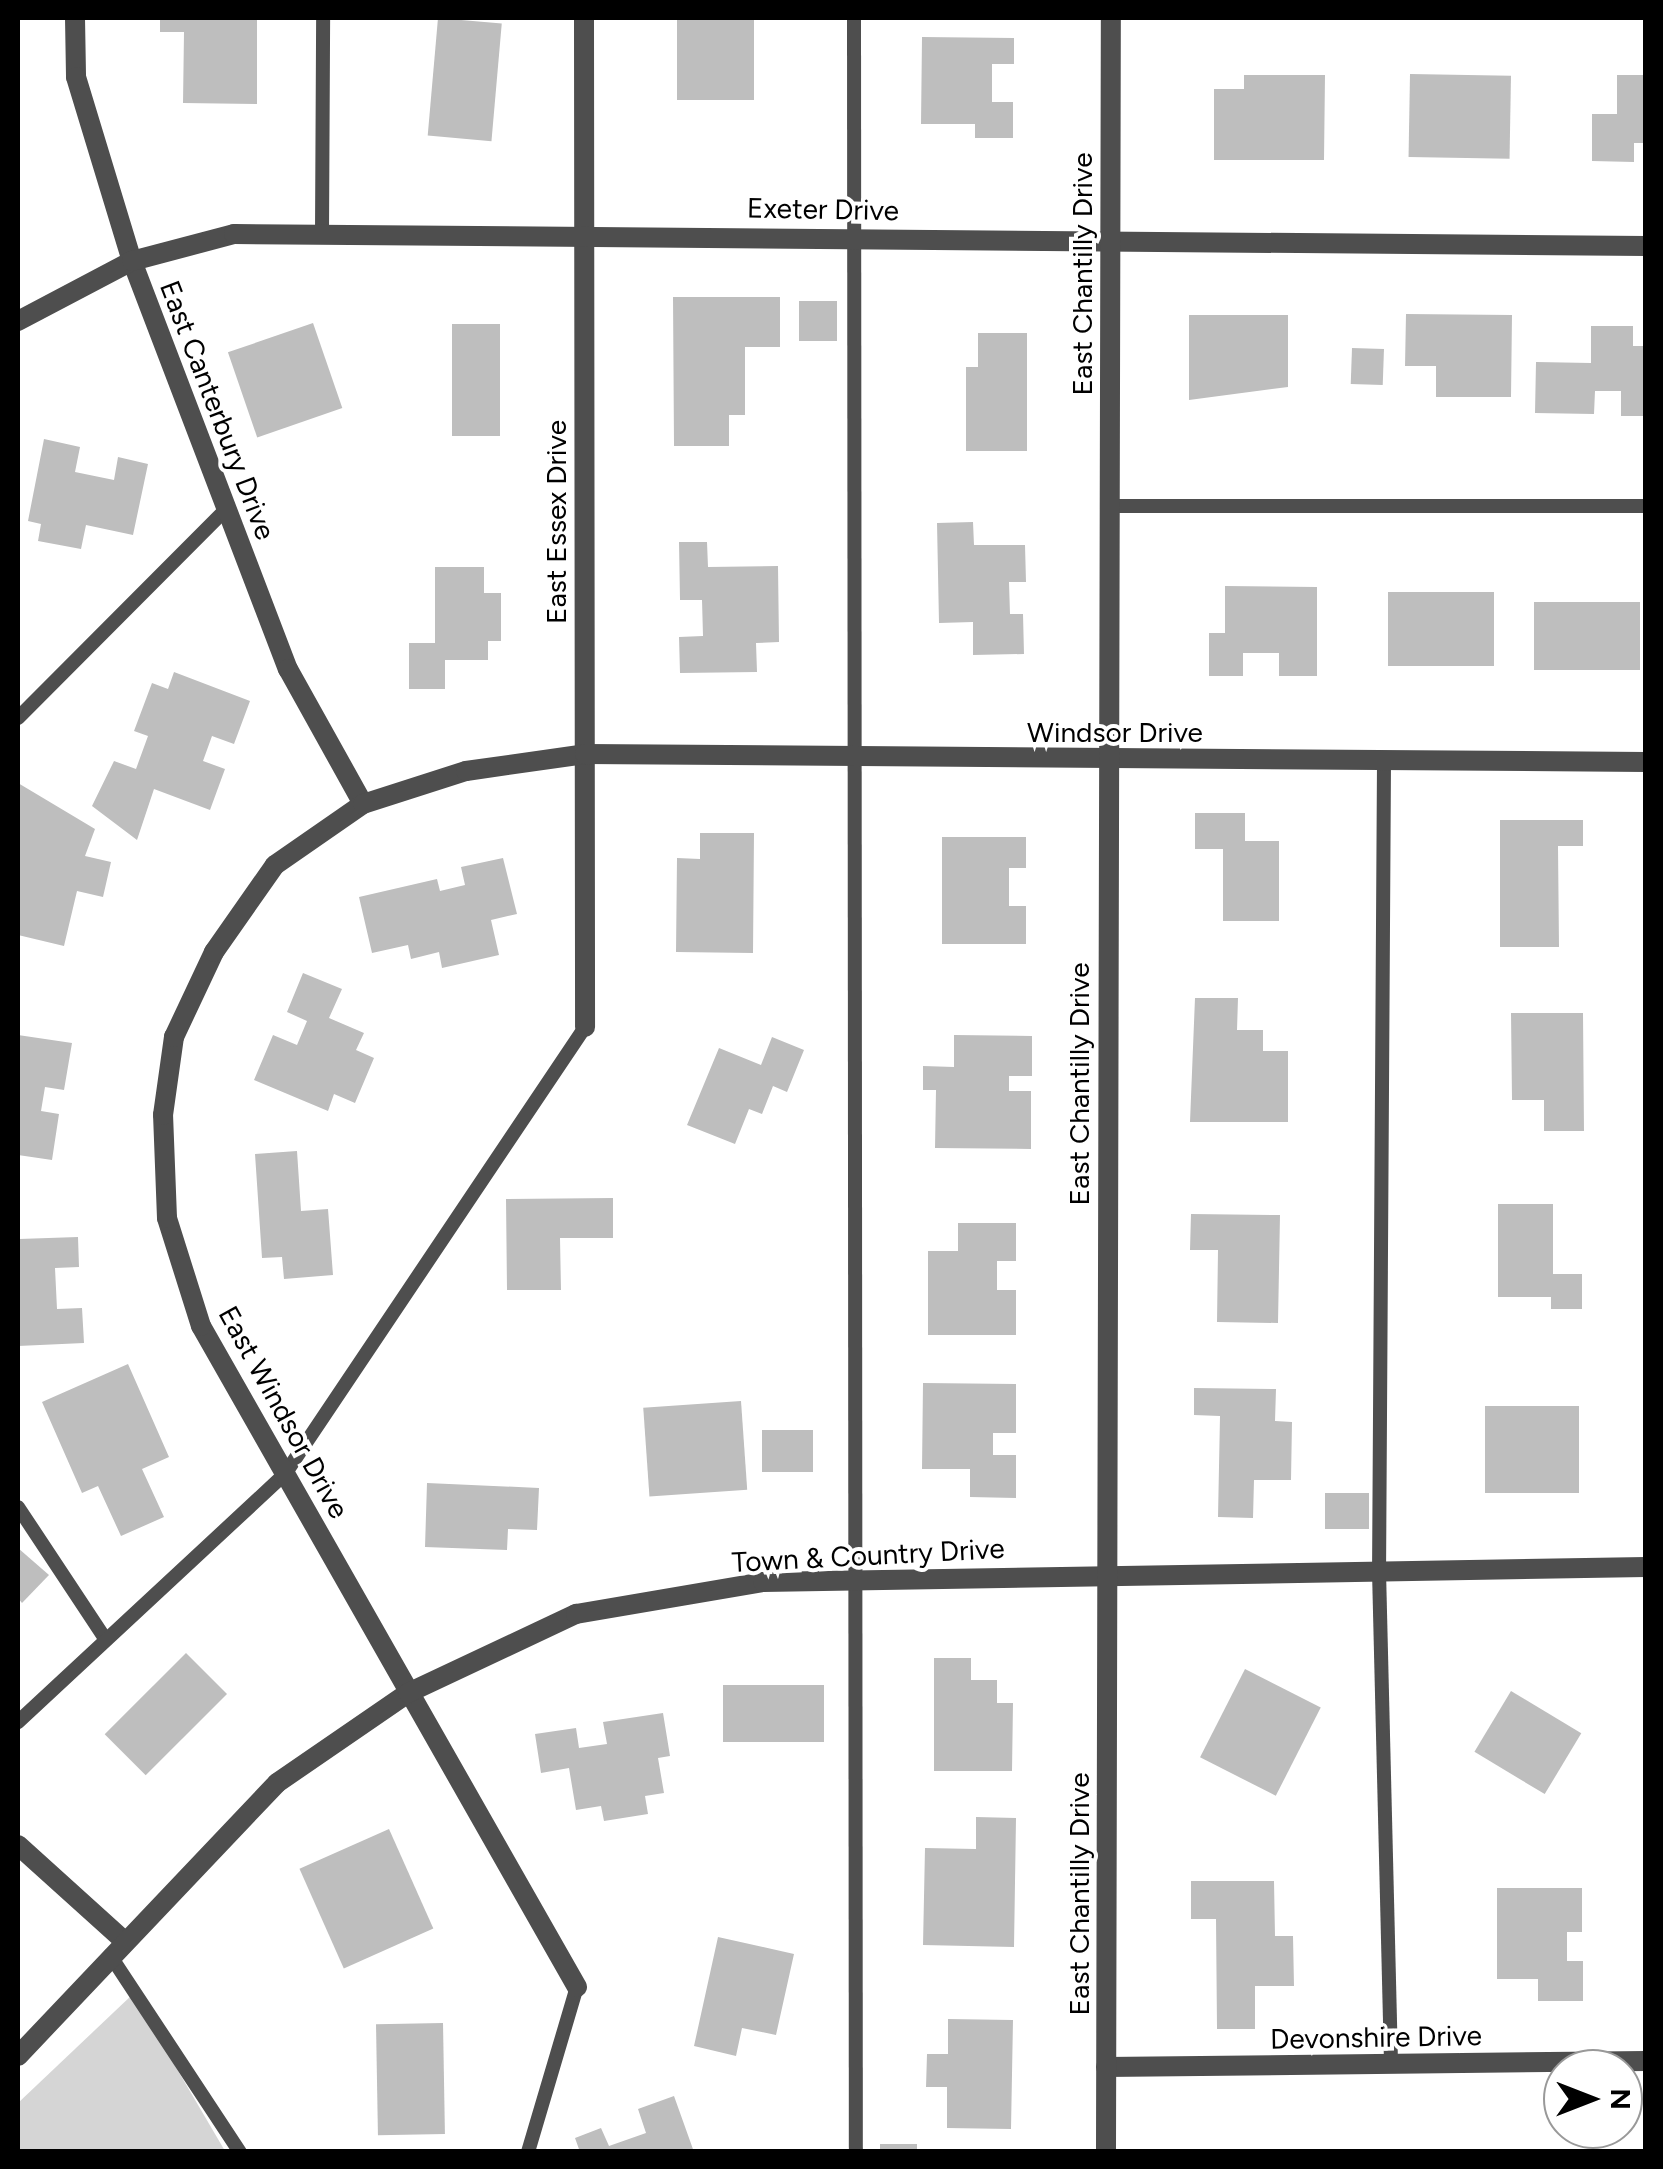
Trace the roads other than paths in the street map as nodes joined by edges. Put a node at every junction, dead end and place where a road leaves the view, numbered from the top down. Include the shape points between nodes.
1 (76, 18) edge
2 (322, 18) edge
3 (584, 18) edge
4 (854, 18) edge
5 (1111, 18) edge
6 (582, 231) junction
7 (322, 234) junction
8 (851, 238) junction
9 (1110, 240) junction
10 (1646, 246) edge
11 (132, 261) junction
12 (18, 321) edge
13 (1108, 506) junction
14 (1646, 506) edge
15 (226, 508) junction
16 (18, 718) edge
17 (584, 754) junction
18 (856, 758) junction
19 (1107, 760) junction
20 (1384, 761) junction
21 (1646, 762) edge
22 (363, 804) junction
23 (584, 1027) joint
24 (285, 1474) junction
25 (18, 1507) edge
26 (1646, 1567) edge
27 (1380, 1571) junction
28 (1107, 1574) junction
29 (853, 1580) junction
30 (106, 1640) junction
31 (408, 1693) junction
32 (18, 1722) edge
33 (18, 1845) edge
34 (117, 1948) junction
35 (577, 1987) joint
36 (18, 2056) edge
37 (1646, 2061) edge
38 (1391, 2064) junction
39 (1106, 2066) junction
40 (240, 2152) edge
41 (528, 2152) edge
42 (856, 2152) edge
43 (1106, 2152) edge

1 - 11 street, East Canterbury Drive via 76,77
2 - 7 lane
3 - 6 street, East Essex Drive
4 - 8 lane
5 - 9 street, East Chantilly Drive
6 - 7 street, Exeter Drive
6 - 8 street, Exeter Drive
6 - 17 street, East Essex Drive
7 - 11 street, Exeter Drive via 234,234
8 - 9 street, Exeter Drive
8 - 18 lane
9 - 10 street, Exeter Drive
9 - 13 street, East Chantilly Drive
11 - 12 street, Exeter Drive
11 - 15 street, East Canterbury Drive
13 - 14 lane
13 - 19 street, East Chantilly Drive
15 - 16 lane
15 - 22 street, East Canterbury Drive via 288,668
17 - 18 street, Windsor Drive
17 - 22 street, East Windsor Drive via 466,771
17 - 23 street, East Essex Drive
18 - 19 street, Windsor Drive
18 - 29 lane
19 - 20 street, Windsor Drive
19 - 28 street, East Chantilly Drive
20 - 21 street, Windsor Drive
20 - 27 lane
22 - 24 street, East Windsor Drive via 275,865 214,952 174,1038 162,1114 167,1218 202,1326
23 - 24 lane
24 - 30 lane
24 - 31 street, East Windsor Drive
25 - 30 lane
26 - 27 street, Town & Country Drive
27 - 28 street, Town & Country Drive
27 - 38 lane
28 - 29 street, Town & Country Drive
28 - 39 street, East Chantilly Drive
29 - 31 street, Town & Country Drive via 763,1582 576,1614
29 - 42 lane
30 - 32 lane
31 - 34 street, Town & Country Drive via 277,1783
31 - 35 street, East Windsor Drive
33 - 34 street
34 - 36 street, Town & Country Drive
34 - 40 lane
35 - 41 lane
37 - 38 street, Devonshire Drive
38 - 39 street, Devonshire Drive
39 - 43 street, East Chantilly Drive

